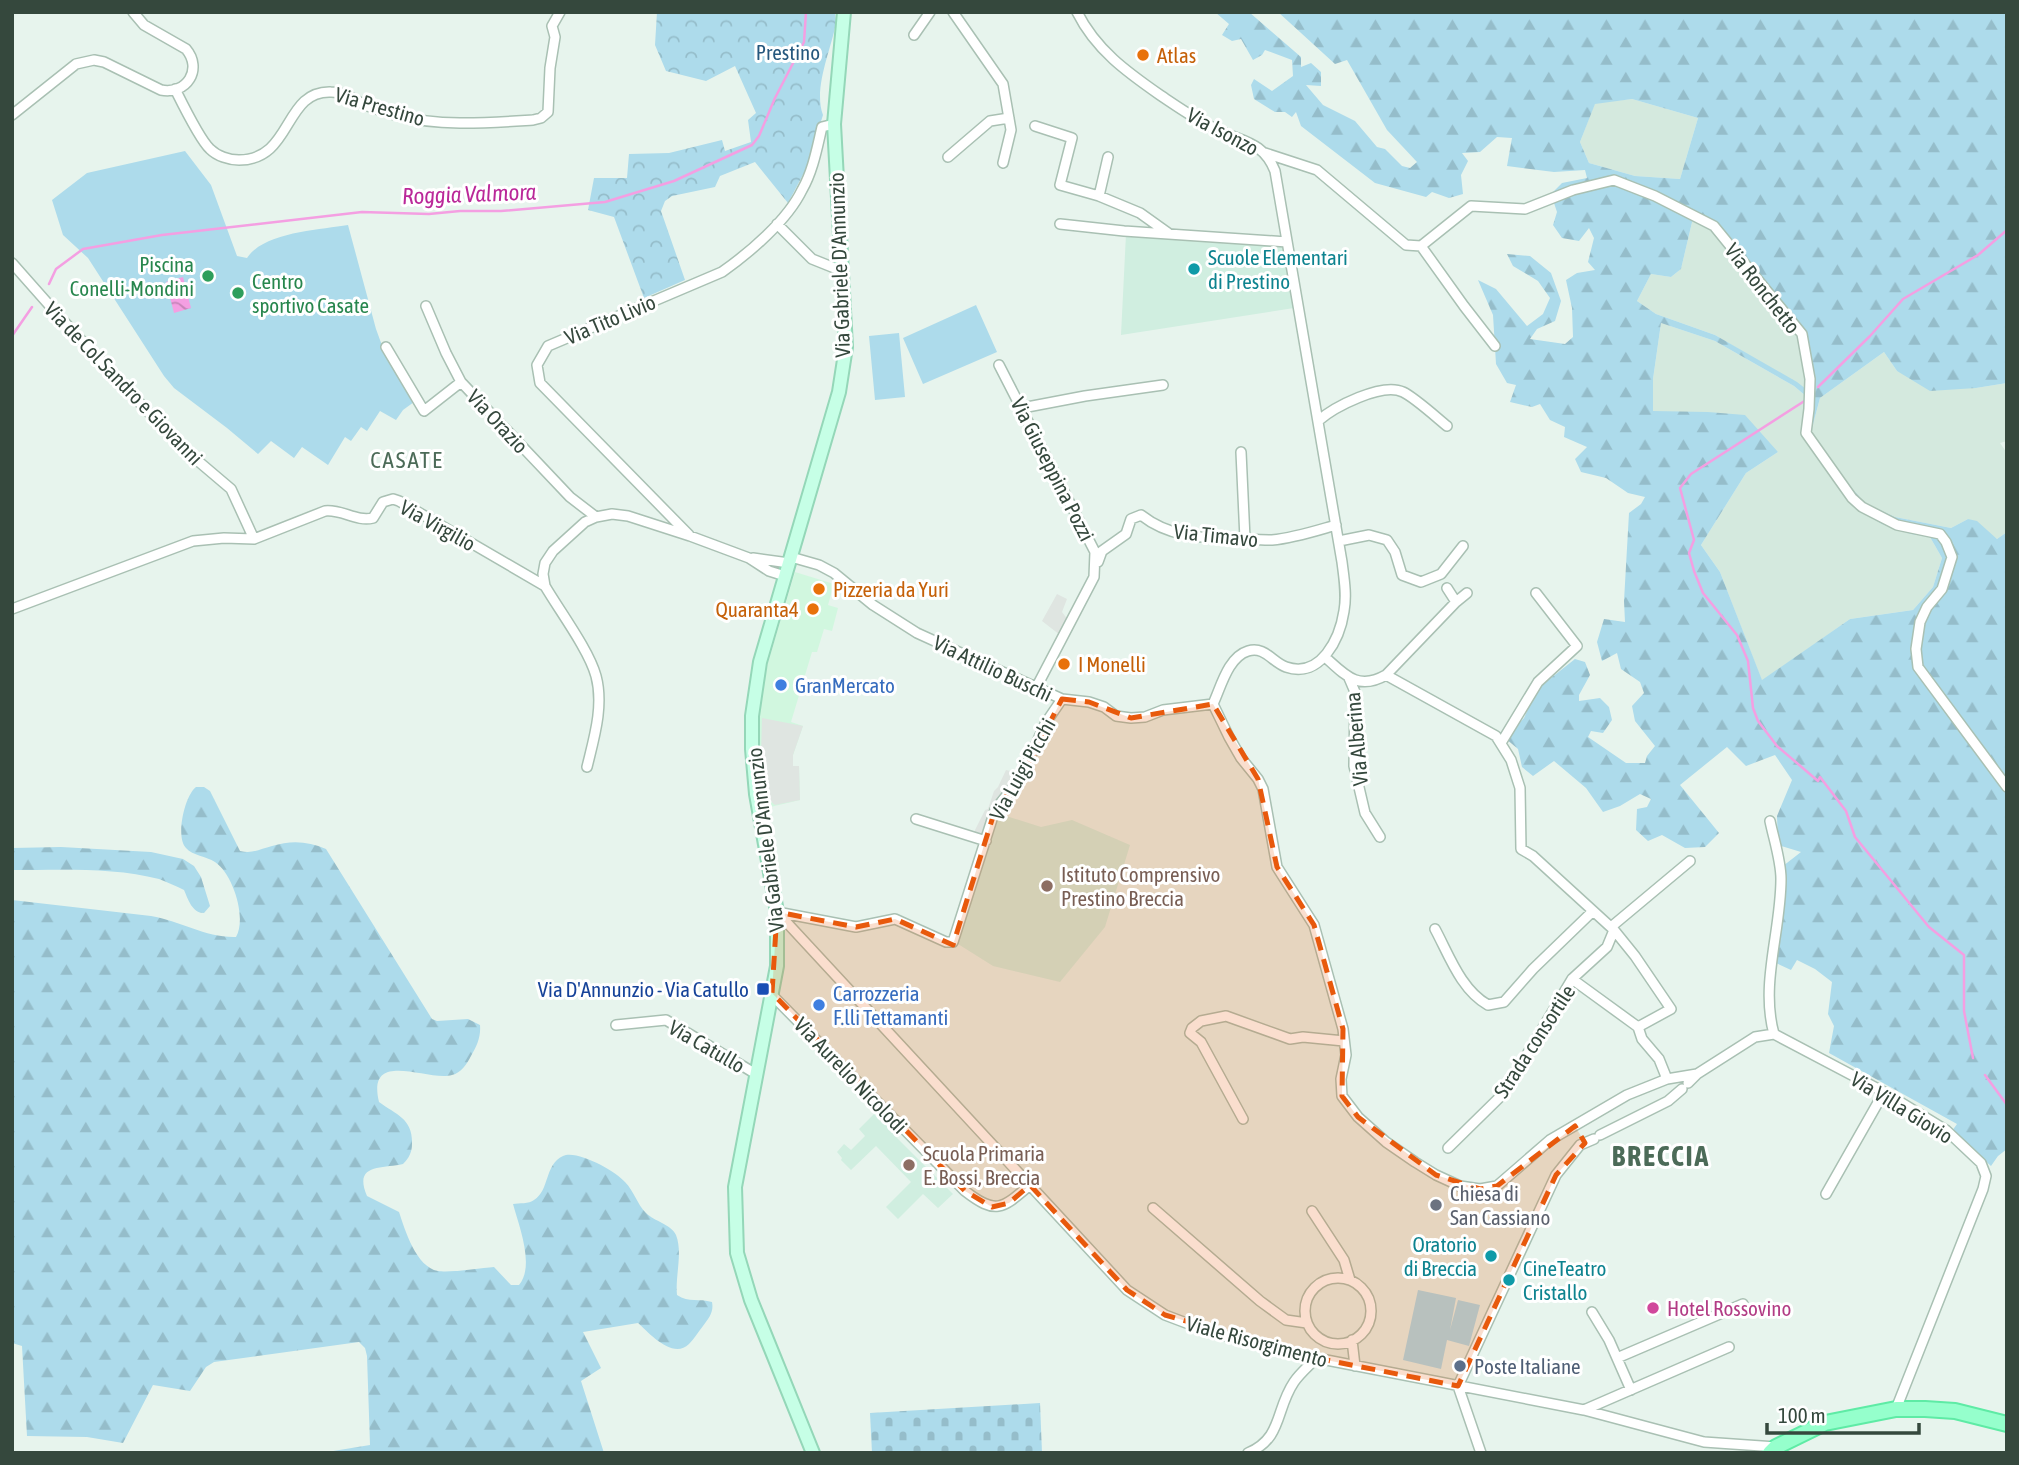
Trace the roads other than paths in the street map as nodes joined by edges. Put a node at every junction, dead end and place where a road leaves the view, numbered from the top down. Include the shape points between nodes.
1 (133, 12) edge
2 (560, 12) edge
3 (844, 12) edge
4 (930, 12) edge
5 (953, 12) edge
6 (1077, 12) edge
7 (914, 35) dead end
8 (174, 89) junction
9 (12, 115) edge
10 (1009, 118) junction
11 (834, 124) junction
12 (1035, 126) dead end
13 (1265, 153) junction
14 (948, 157) dead end
15 (1108, 157) dead end
16 (1003, 163) dead end
17 (1100, 196) junction
18 (777, 224) junction
19 (1060, 224) dead end
20 (1170, 234) junction
21 (1287, 242) junction
22 (1421, 246) junction
23 (12, 263) edge
24 (842, 271) junction
25 (426, 306) dead end
26 (1495, 346) dead end
27 (386, 347) dead end
28 (999, 365) dead end
29 (461, 382) junction
30 (1163, 385) dead end
31 (1022, 408) junction
32 (1318, 421) junction
33 (1447, 426) dead end
34 (1241, 452) dead end
35 (596, 517) junction
36 (1336, 525) junction
37 (690, 536) junction
38 (254, 539) junction
39 (1245, 539) junction
40 (1339, 541) junction
41 (1463, 546) dead end
42 (788, 565) junction
43 (1094, 577) junction
44 (545, 586) junction
45 (1447, 588) dead end
46 (1467, 593) dead end
47 (1536, 593) dead end
48 (1456, 602) junction
49 (12, 609) edge
50 (1325, 657) junction
51 (1386, 675) junction
52 (1349, 678) junction
53 (1036, 688) junction
54 (1062, 699) junction
55 (1213, 704) junction
56 (1501, 743) junction
57 (587, 767) dead end
58 (2007, 787) edge
59 (916, 819) dead end
60 (1770, 821) dead end
61 (1380, 837) dead end
62 (986, 841) junction
63 (1690, 860) dead end
64 (1593, 911) junction
65 (777, 912) junction
66 (1613, 928) junction
67 (1435, 929) dead end
68 (1572, 979) junction
69 (772, 995) junction
70 (616, 1025) dead end
71 (1638, 1027) junction
72 (1774, 1034) junction
73 (1344, 1041) junction
74 (756, 1074) junction
75 (1697, 1074) junction
76 (1667, 1079) junction
77 (1884, 1092) junction
78 (1244, 1119) dead end
79 (1575, 1126) junction
80 (1593, 1139) junction
81 (1448, 1148) dead end
82 (1030, 1185) junction
83 (1826, 1194) dead end
84 (1153, 1208) dead end
85 (1312, 1211) dead end
86 (1349, 1280) junction
87 (1743, 1304) dead end
88 (1592, 1312) dead end
89 (1307, 1323) junction
90 (1352, 1340) junction
91 (1729, 1347) dead end
92 (1317, 1358) junction
93 (1617, 1358) junction
94 (1355, 1366) junction
95 (1458, 1386) junction
96 (1631, 1390) junction
97 (1896, 1409) junction
98 (1584, 1410) junction
99 (2007, 1424) edge
100 (1773, 1450) edge
101 (1253, 1452) edge
102 (813, 1453) edge
103 (1481, 1453) edge

1 - 8 street via 144,25 191,55 192,76 183,88
2 - 8 street, Via Prestino via 552,26 555,37 548,111 533,120 424,121 327,91 303,102 278,142 266,152 237,160 208,148
3 - 11 main road, Via Gabriele D'Annunzio
4 - 7 street
5 - 10 street via 1003,84
6 - 13 street, Via Isonzo via 1114,62 1194,117
8 - 9 street via 162,90 104,62 85,61
10 - 14 street via 990,121
10 - 16 street via 1011,130
11 - 18 street, Via Tito Livio via 822,127 802,191
11 - 24 main road, Via Gabriele D'Annunzio
12 - 17 street via 1072,138 1060,186
13 - 21 street, Via Isonzo via 1275,171
13 - 22 street via 1317,170 1406,245
15 - 17 street
17 - 20 street via 1140,213
18 - 24 street via 811,258
18 - 37 street, Via Tito Livio via 746,256 722,272 548,346 537,365 540,383
19 - 20 street
20 - 21 street
21 - 32 street, Via Isonzo
22 - 26 street
22 - 58 street, Via Ronchetto via 1471,206 1525,209 1614,180 1714,226 1802,334 1810,379 1806,433 1852,498 1878,517 1940,534 1946,542 1952,557 1942,589 1920,622 1918,667
23 - 38 street, Via de Col Sandro e Giovanni via 178,444 231,489
24 - 42 main road, Via Gabriele D'Annunzio via 846,347 839,392
25 - 29 street, Via Orazio
27 - 29 street via 424,411
28 - 31 street, Via Giuseppina Pozzi
29 - 35 street, Via Orazio via 570,497
30 - 31 street
31 - 43 street, Via Giuseppina Pozzi via 1096,552
32 - 33 street via 1363,396 1402,391
32 - 36 street, Via Isonzo
34 - 39 street
35 - 37 street via 628,516
35 - 44 street via 553,551 545,563
36 - 39 street, Via Timavo via 1271,540
36 - 40 street, Via Isonzo
37 - 42 street via 749,558
38 - 44 street, Via Virgilio via 325,510 373,518 383,502 393,499
38 - 49 street, Via Virgilio via 193,541
39 - 43 street, Via Timavo via 1178,534 1141,515 1131,519 1126,534 1102,551
40 - 41 street via 1369,535 1387,540 1402,575 1421,582 1441,574
40 - 50 street, Via Isonzo via 1344,611
42 - 53 street, Via Attilio Buschi via 819,565 917,633
42 - 65 main road, Via Gabriele D'Annunzio via 760,662 752,716 757,794
43 - 53 street
44 - 57 street via 596,676 598,713
45 - 48 street
46 - 48 street
47 - 56 street via 1577,646 1538,682
48 - 51 street
50 - 52 street
50 - 55 street via 1297,669 1260,650 1246,652 1234,661
51 - 52 street via 1367,682
51 - 56 street via 1468,719
52 - 61 street, Via Alberina via 1355,692 1354,766 1365,813
53 - 54 street, Via Attilio Buschi
54 - 55 street, Via Attilio Buschi via 1089,702 1131,718
54 - 62 street, Via Luigi Picchi via 1045,723 1022,776 995,810
55 - 73 street via 1263,789 1278,867 1314,925
56 - 64 street via 1520,788 1521,849
59 - 62 street, Via Luigi Picchi
60 - 72 street via 1782,876 1770,982 1769,1016
62 - 65 street, Via Luigi Picchi via 953,942 895,919 856,927
63 - 66 street, Strada consortile
64 - 66 street
64 - 67 street via 1504,1002 1488,1005 1468,990
65 - 69 main road, Via Gabriele D'Annunzio
65 - 82 street, Viale Risorgimento
66 - 68 street, Strada consortile via 1607,947
66 - 71 street via 1671,1009
68 - 71 street
68 - 81 street, Strada consortile via 1504,1093
69 - 74 main road, Via Gabriele D'Annunzio
69 - 82 street, Via Aurelio Nicolodi via 982,1204 1009,1203
70 - 74 street, Via Catullo via 666,1020
71 - 76 street
72 - 75 street via 1755,1037
72 - 77 street, Via Villa Giovio
73 - 78 street via 1290,1039 1226,1016 1201,1021 1192,1028 1190,1033 1201,1042
73 - 79 street via 1342,1096 1358,1117 1386,1142 1460,1186 1497,1186 1550,1140
74 - 102 main road, Via Gabriele D'Annunzio via 734,1187 737,1253 751,1300
75 - 76 street
75 - 80 street via 1668,1101
76 - 79 street
77 - 83 street
77 - 97 street, Via Villa Giovio via 1946,1130 1981,1163 1986,1176
79 - 80 street
80 - 95 street via 1580,1145 1556,1175
82 - 92 street, Viale Risorgimento via 1127,1290 1165,1315 1210,1332
84 - 89 street via 1259,1301 1286,1320
85 - 86 street via 1344,1259
86 - 89 street via 1328,1279 1318,1284 1306,1301
86 - 90 street via 1366,1294 1370,1304 1367,1325
87 - 93 street
88 - 93 street
89 - 90 street via 1312,1332 1331,1343
90 - 94 street
91 - 96 street
92 - 94 street, Viale Risorgimento
92 - 101 street via 1294,1381 1270,1437
93 - 96 street
94 - 95 street, Viale Risorgimento
95 - 98 street, Viale Risorgimento
95 - 103 street
96 - 98 street
97 - 99 main road via 1955,1411
97 - 100 main road via 1825,1423
98 - 100 street, Viale Risorgimento via 1704,1442

